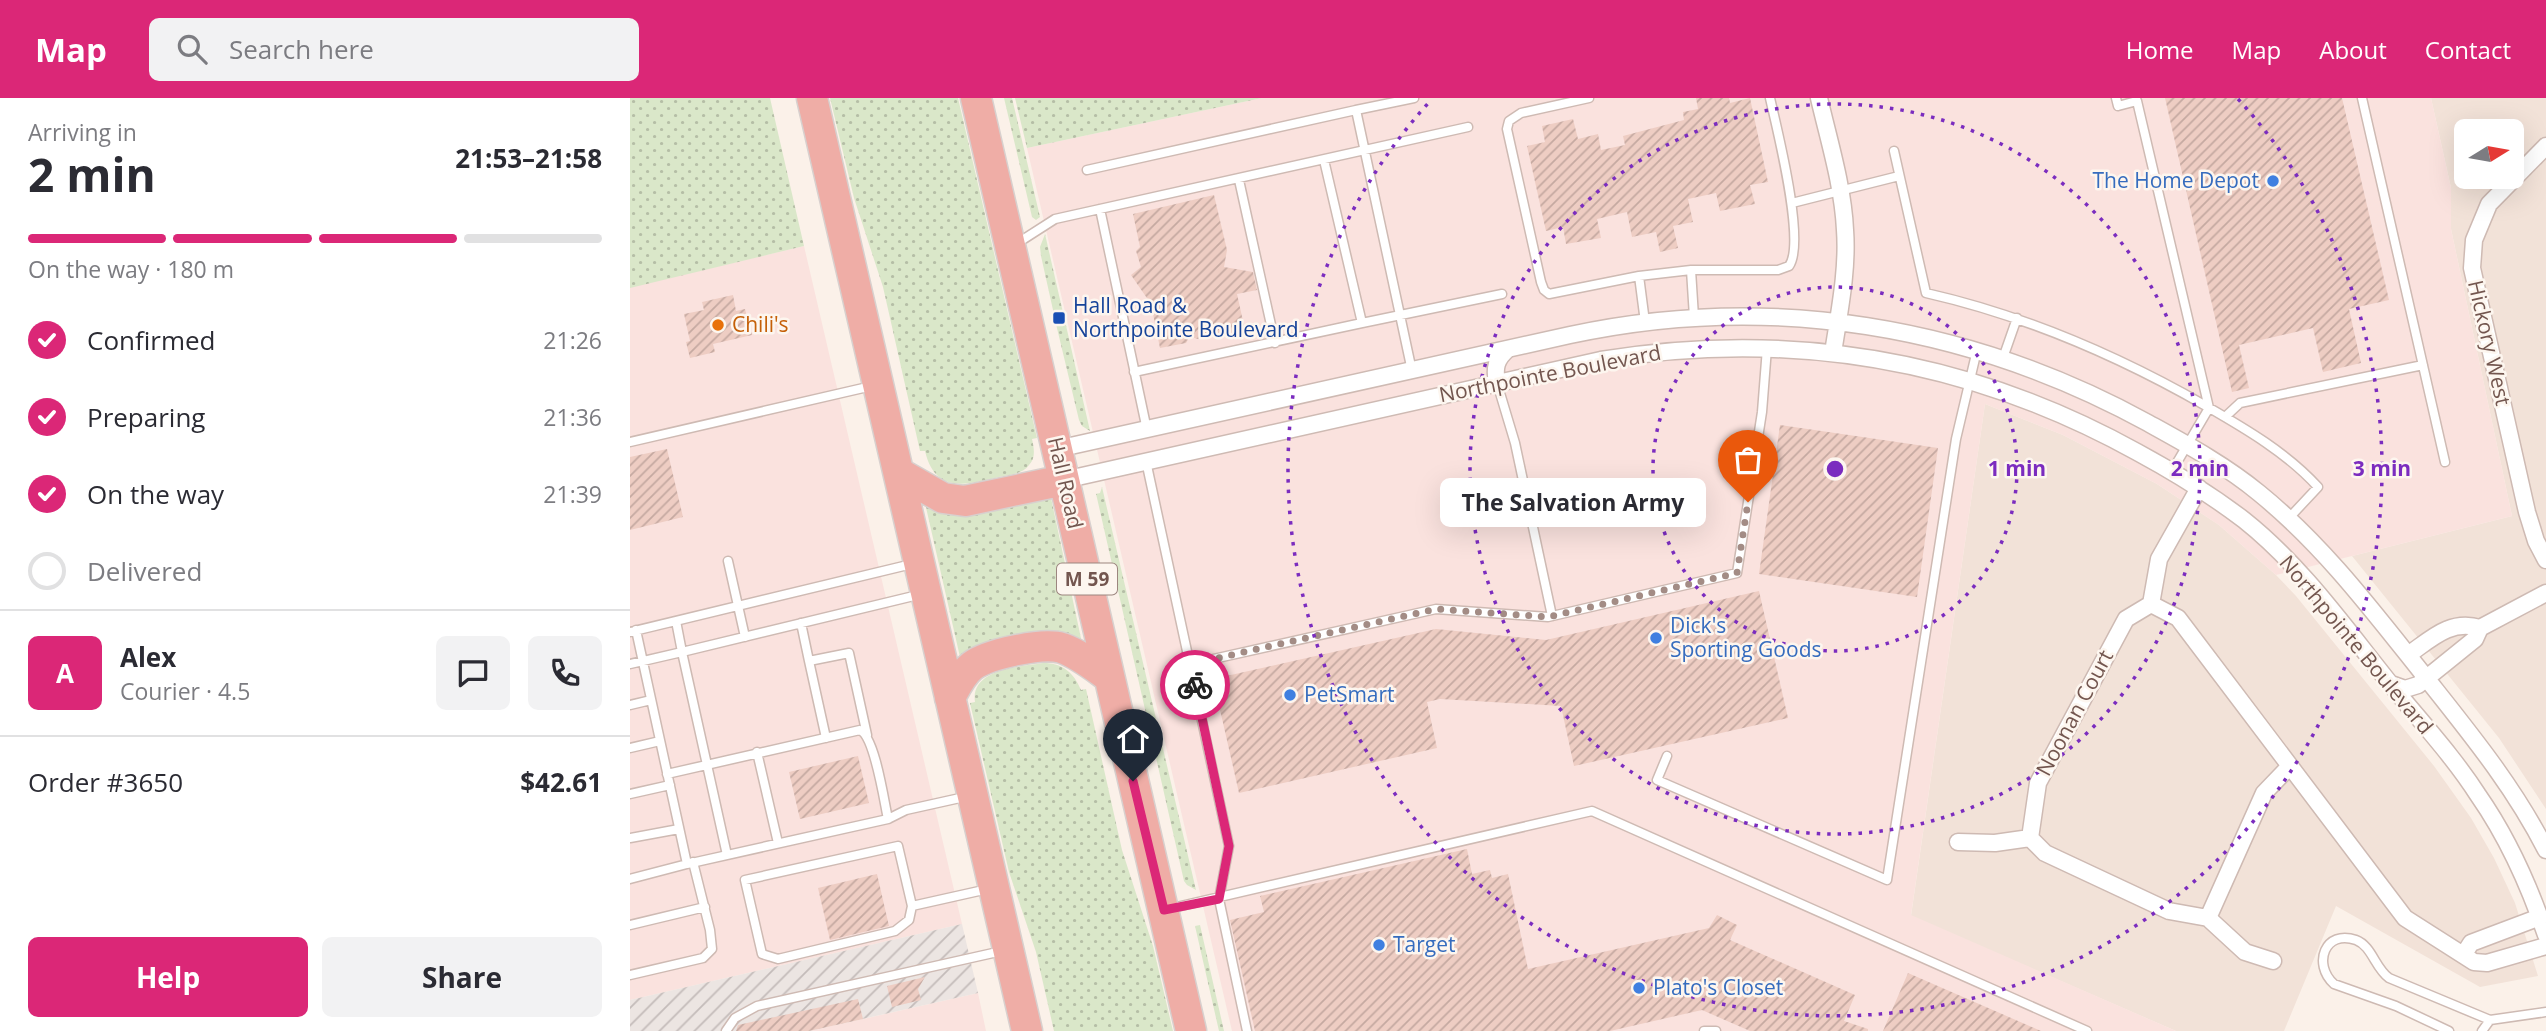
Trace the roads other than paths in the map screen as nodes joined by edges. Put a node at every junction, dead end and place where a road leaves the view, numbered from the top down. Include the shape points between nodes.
1 (812, 98) edge
2 (976, 98) edge
3 (1414, 98) edge
4 (1589, 98) edge
5 (1770, 98) edge
6 (1819, 98) edge
7 (2116, 98) edge
8 (2362, 98) edge
9 (1356, 110) junction
10 (1468, 127) dead end
11 (2546, 146) edge
12 (1365, 150) junction
13 (1894, 152) dead end
14 (1324, 160) junction
15 (1087, 170) dead end
16 (1899, 177) junction
17 (1239, 180) junction
18 (1840, 191) junction
19 (1792, 203) junction
20 (1100, 209) junction
21 (1011, 248) junction
22 (1691, 270) junction
23 (1639, 276) junction
24 (1502, 294) dead end
25 (1399, 314) junction
26 (1694, 317) junction
27 (2017, 318) junction
28 (1645, 322) junction
29 (1838, 322) junction
30 (1362, 323) junction
31 (1275, 342) junction
32 (1768, 347) junction
33 (1508, 349) junction
34 (1977, 350) junction
35 (1833, 353) junction
36 (2003, 358) junction
37 (2423, 365) junction
38 (1412, 371) junction
39 (1134, 372) junction
40 (1968, 380) junction
41 (1497, 383) junction
42 (878, 385) junction
43 (1258, 405) junction
44 (2209, 408) junction
45 (2225, 417) junction
46 (1147, 430) junction
47 (1265, 435) junction
48 (630, 442) edge
49 (2187, 444) junction
50 (1057, 449) junction
51 (1146, 461) junction
52 (2445, 462) dead end
53 (2172, 471) junction
54 (898, 473) junction
55 (1064, 480) junction
56 (2199, 488) junction
57 (2289, 518) junction
58 (2546, 560) edge
59 (728, 561) dead end
60 (919, 562) junction
61 (926, 593) junction
62 (2546, 593) edge
63 (2151, 604) junction
64 (738, 606) junction
65 (1552, 616) junction
66 (676, 621) junction
67 (801, 623) junction
68 (2480, 628) junction
69 (633, 631) edge
70 (745, 637) junction
71 (682, 652) junction
72 (2408, 655) junction
73 (643, 661) junction
74 (809, 661) junction
75 (630, 664) edge
76 (1191, 664) junction
77 (1109, 677) junction
78 (2426, 678) junction
79 (2391, 684) junction
80 (950, 698) junction
81 (651, 700) junction
82 (630, 705) edge
83 (867, 736) junction
84 (826, 738) junction
85 (660, 741) junction
86 (630, 748) edge
87 (757, 752) junction
88 (1667, 756) dead end
89 (707, 763) junction
90 (2290, 766) junction
91 (667, 774) junction
92 (670, 785) junction
93 (630, 794) edge
94 (972, 795) junction
95 (888, 819) junction
96 (679, 829) junction
97 (630, 838) edge
98 (2030, 838) junction
99 (1958, 842) dead end
100 (778, 843) junction
101 (2546, 850) edge
102 (727, 855) junction
103 (690, 863) junction
104 (630, 879) edge
105 (994, 888) junction
106 (1219, 899) junction
107 (705, 906) junction
108 (912, 906) junction
109 (1164, 910) junction
110 (2540, 917) junction
111 (2208, 918) junction
112 (630, 925) edge
113 (2546, 935) edge
114 (2546, 946) edge
115 (1008, 949) junction
116 (2464, 954) junction
117 (2273, 961) dead end
118 (630, 975) edge
119 (2546, 1012) edge
120 (2490, 1020) junction
121 (726, 1031) edge
122 (1027, 1031) edge
123 (1192, 1031) edge
124 (1247, 1031) edge
125 (1704, 1031) edge
126 (1716, 1031) edge
127 (2087, 1031) edge
128 (2449, 1031) edge
129 (2482, 1031) edge

1 - 42 highway
2 - 21 highway, Hall Road / M 59
3 - 9 lane
4 - 23 lane via 1521,113 1509,121 1507,129 1541,282 1549,294
5 - 19 lane
6 - 18 street
7 - 44 lane via 2118,106 2137,102
8 - 37 lane
9 - 12 lane
9 - 15 lane
10 - 12 lane
11 - 58 street, Hickory West via 2489,204 2474,240 2472,268 2527,512
12 - 14 lane
12 - 25 lane
13 - 16 lane
14 - 17 lane
14 - 30 lane
16 - 18 lane
16 - 27 lane via 1926,293
17 - 20 lane
17 - 31 lane
18 - 19 lane
18 - 29 street via 1846,243
19 - 22 lane via 1793,256 1789,266 1777,270
20 - 21 lane via 1055,219
20 - 39 lane
21 - 50 highway, Hall Road / M 59
22 - 23 lane
22 - 26 lane
23 - 28 lane
24 - 25 lane
25 - 30 lane
25 - 38 lane
26 - 28 street, Northpointe Boulevard
26 - 29 street, Northpointe Boulevard
27 - 36 lane
27 - 44 lane via 2110,355
28 - 33 street, Northpointe Boulevard
29 - 34 street, Northpointe Boulevard via 1911,333
29 - 35 street
30 - 31 lane
31 - 39 lane
32 - 35 street, Northpointe Boulevard
32 - 41 street, Northpointe Boulevard via 1636,355
32 - 65 lane via 1737,573
33 - 38 street, Northpointe Boulevard
33 - 41 street via 1497,360
34 - 36 street, Northpointe Boulevard
34 - 40 lane
35 - 40 street, Northpointe Boulevard
36 - 49 street, Northpointe Boulevard via 2082,389
37 - 45 lane via 2240,403
37 - 52 lane
38 - 43 street, Northpointe Boulevard
39 - 46 lane
40 - 53 street, Northpointe Boulevard via 2063,414
40 - 88 lane via 1887,880 1657,780
41 - 47 street, Northpointe Boulevard
41 - 65 lane via 1515,443
42 - 48 lane
42 - 54 highway
43 - 46 street, Northpointe Boulevard
43 - 47 street
44 - 45 lane
44 - 49 lane
45 - 57 lane via 2282,454 2318,488
46 - 50 street, Northpointe Boulevard
47 - 51 street, Northpointe Boulevard
49 - 53 lane
49 - 57 street, Northpointe Boulevard
50 - 55 highway, Hall Road / M 59
51 - 55 street, Northpointe Boulevard
51 - 76 lane
53 - 56 street, Northpointe Boulevard
54 - 55 highway via 943,498 965,501
54 - 60 highway
55 - 77 highway, Hall Road / M 59
56 - 63 street via 2159,559
56 - 79 street, Northpointe Boulevard via 2284,557
57 - 72 street, Northpointe Boulevard via 2334,564
59 - 64 lane
60 - 61 highway
60 - 64 lane
61 - 67 lane
61 - 80 highway
62 - 68 street
63 - 90 street via 2178,618
63 - 98 street, Noonan Court via 2126,619 2038,783
64 - 66 lane
64 - 70 lane
65 - 76 lane via 1436,609
66 - 69 lane
66 - 71 lane
67 - 70 lane
67 - 74 lane
68 - 72 street via 2466,624 2444,629
68 - 78 street via 2475,639
69 - 73 lane
70 - 71 lane
71 - 73 lane
71 - 89 lane
72 - 78 street, Northpointe Boulevard
73 - 75 lane
73 - 81 lane
74 - 83 lane via 849,653
74 - 84 lane
76 - 106 lane via 1229,846
77 - 80 highway via 1072,652 1039,646 974,665
77 - 109 highway, Hall Road / M 59
78 - 79 street via 2411,688
78 - 101 street, Northpointe Boulevard via 2506,781
79 - 110 street, Northpointe Boulevard via 2491,814 2518,862
80 - 94 highway
81 - 82 lane
81 - 85 lane
83 - 84 lane via 860,730
83 - 95 lane
84 - 87 lane
85 - 86 lane
85 - 91 lane
87 - 89 lane
87 - 100 lane
89 - 91 lane
89 - 102 lane
90 - 111 street via 2264,793
90 - 116 street via 2405,918
91 - 92 lane
92 - 93 lane
92 - 96 lane
94 - 95 lane via 906,810
94 - 105 highway
95 - 100 lane
96 - 97 lane
96 - 103 lane
98 - 99 street
98 - 111 street via 2045,853 2169,911
100 - 102 lane
102 - 103 lane
103 - 104 lane
103 - 107 lane
105 - 108 lane
105 - 115 highway
106 - 109 lane
106 - 124 lane
106 - 127 lane via 1592,811
107 - 112 lane
107 - 118 lane via 709,954
108 - 108 lane via 898,846 745,880 762,954 778,959 895,931 909,920
109 - 123 highway, Hall Road / M 59
110 - 113 street, Northpointe Boulevard
110 - 116 street via 2471,943
111 - 117 street via 2245,952
114 - 116 street via 2487,963 2474,962
115 - 121 lane via 757,1006 735,1018
115 - 122 highway
119 - 120 lane
120 - 128 lane via 2389,978 2358,941 2342,938 2326,949 2323,968 2334,984
120 - 129 lane
125 - 126 lane

